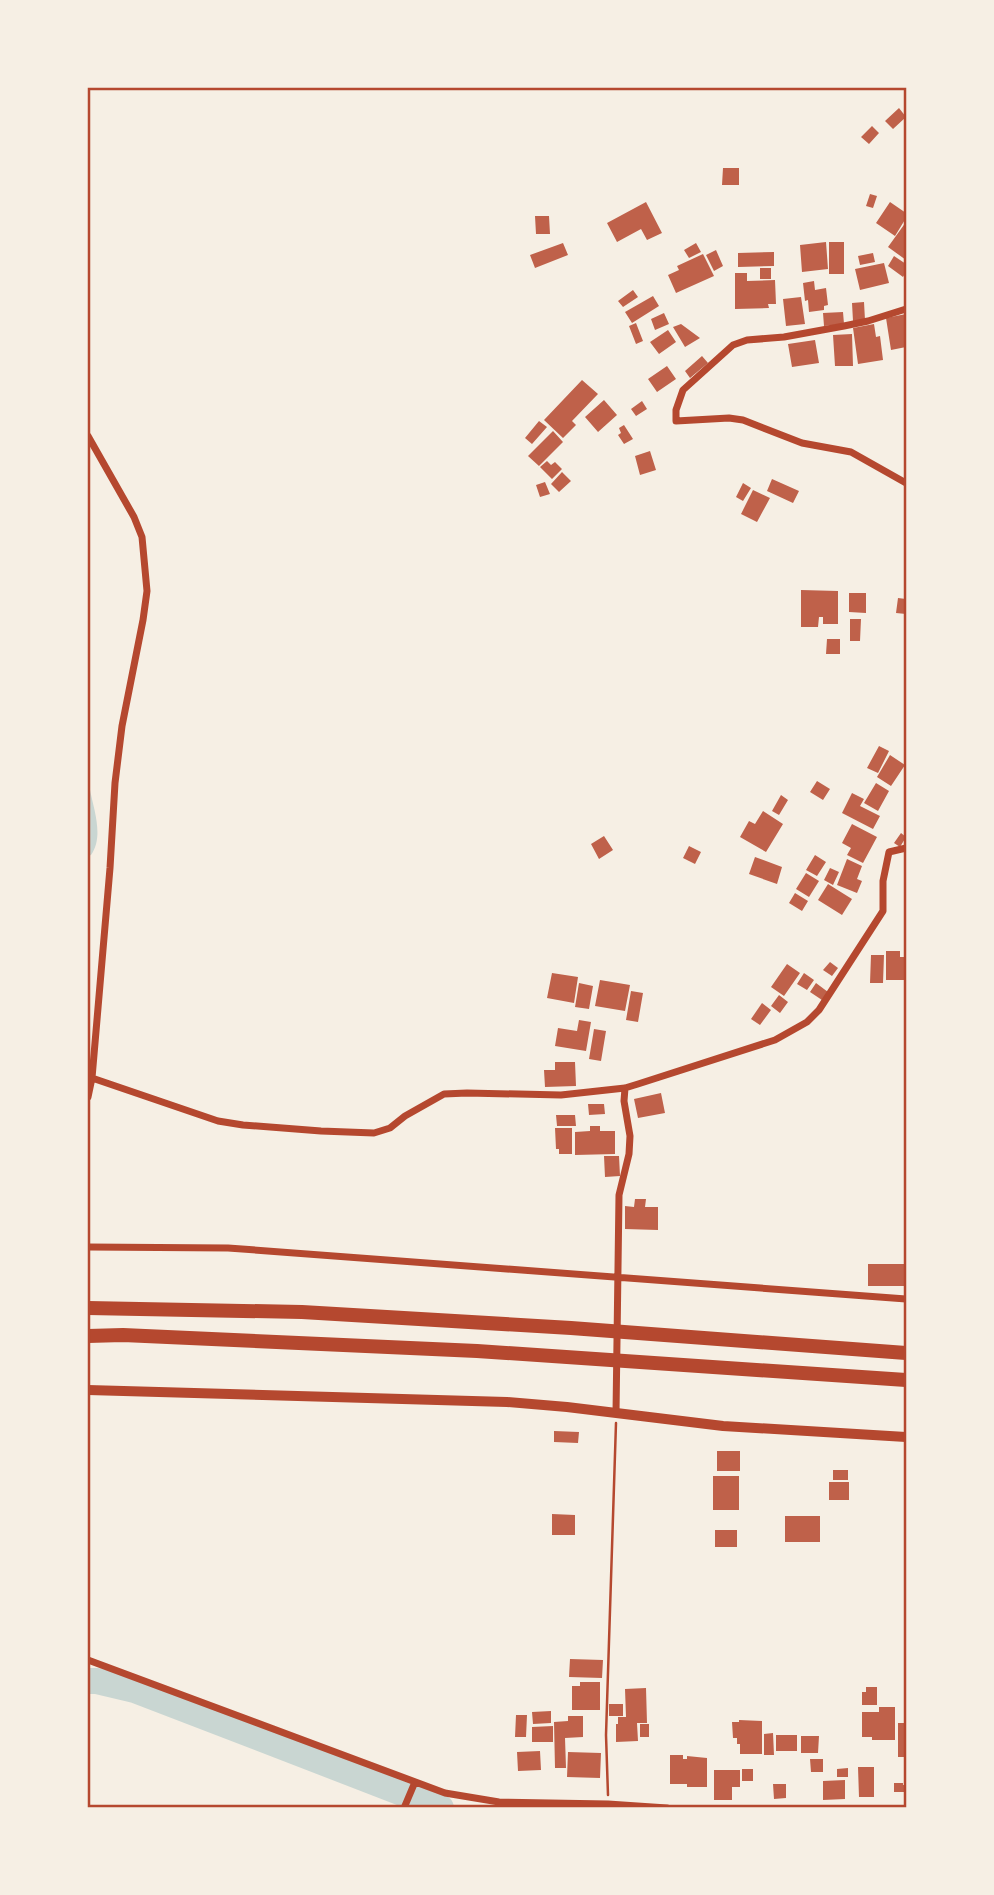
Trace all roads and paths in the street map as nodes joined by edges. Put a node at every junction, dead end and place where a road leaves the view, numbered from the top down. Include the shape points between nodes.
1 (906, 309) edge
2 (88, 436) edge
3 (906, 483) edge
4 (906, 848) edge
5 (92, 1078) junction
6 (625, 1088) junction
7 (88, 1097) edge
8 (88, 1247) edge
9 (617, 1277) junction
10 (906, 1299) edge
11 (88, 1308) edge
12 (88, 1336) edge
13 (906, 1353) edge
14 (906, 1380) edge
15 (88, 1390) edge
16 (616, 1413) junction
17 (906, 1437) edge
18 (88, 1660) edge
19 (413, 1785) junction
20 (608, 1804) junction
21 (404, 1807) edge
22 (667, 1808) edge

1 - 3 street via 856,324 733,345 683,390 676,410 676,421 743,420 802,443 851,452
2 - 5 street via 142,537 147,591 114,783
4 - 6 street via 889,852 883,911 807,1022 775,1040
5 - 6 street via 218,1121 374,1133 444,1094 561,1095
5 - 7 street
6 - 9 street via 630,1136 619,1195
8 - 9 street via 228,1248
9 - 10 street
9 - 16 street
11 - 13 highway via 302,1312
12 - 14 highway via 477,1351
15 - 16 main road via 454,1399
16 - 17 main road via 723,1426
16 - 20 path
18 - 19 street via 298,1737
19 - 20 street via 499,1802
19 - 21 street
20 - 22 street

